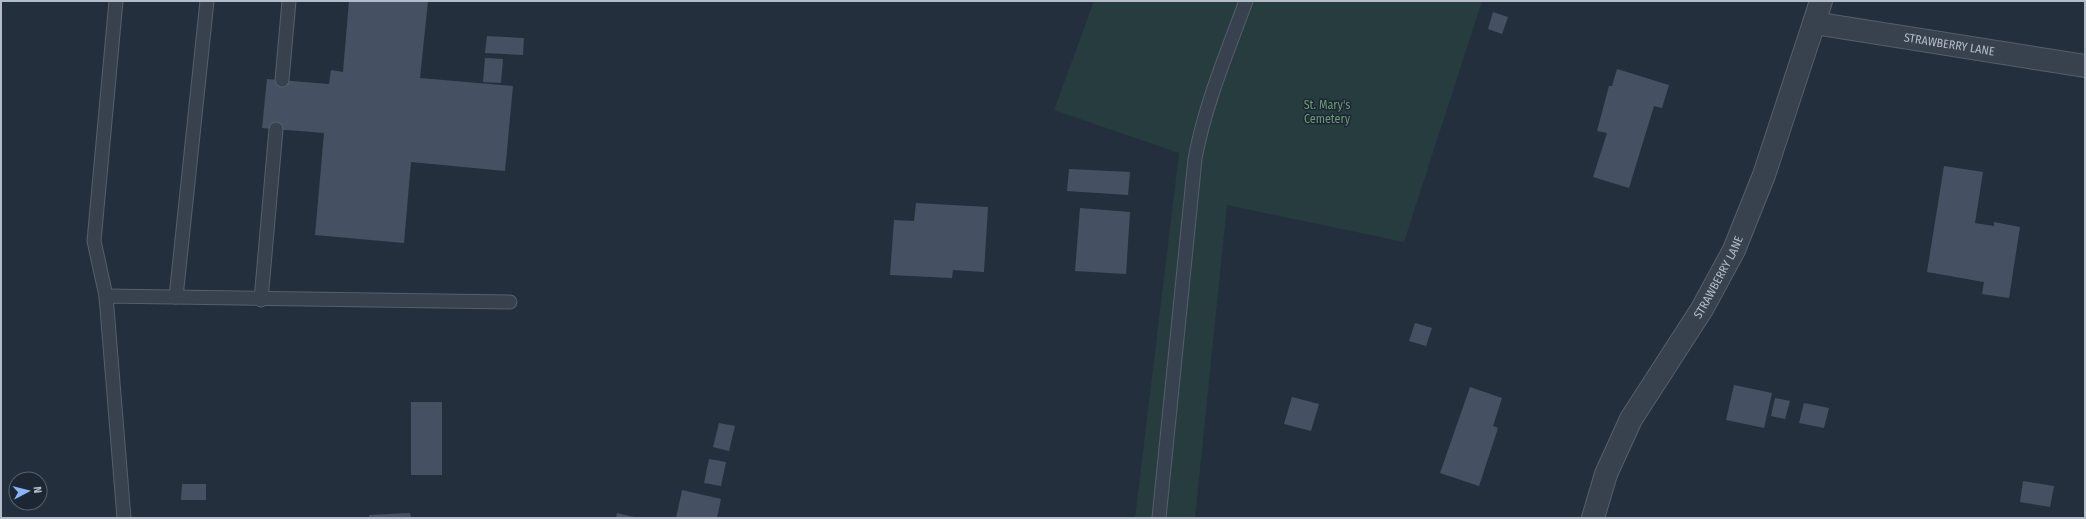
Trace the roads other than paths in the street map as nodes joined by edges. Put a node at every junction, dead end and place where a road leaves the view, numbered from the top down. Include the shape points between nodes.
1 (116, 1) edge
2 (207, 1) edge
3 (289, 1) edge
4 (1246, 1) edge
5 (1821, 1) edge
6 (1814, 23) junction
7 (2085, 66) edge
8 (282, 80) dead end
9 (276, 129) dead end
10 (106, 296) junction
11 (176, 296) junction
12 (262, 300) junction
13 (510, 302) dead end
14 (124, 518) edge
15 (1159, 518) edge
16 (1593, 518) edge

1 - 10 lane via 94,241
2 - 11 lane
3 - 8 lane
4 - 15 lane via 1211,96 1195,159
5 - 6 street, STRAWBERRY LANE
6 - 7 street, STRAWBERRY LANE
6 - 16 street, STRAWBERRY LANE via 1764,175 1734,250 1702,309 1631,419 1606,474
9 - 12 lane
10 - 11 lane
10 - 14 lane
11 - 12 lane
12 - 13 lane

